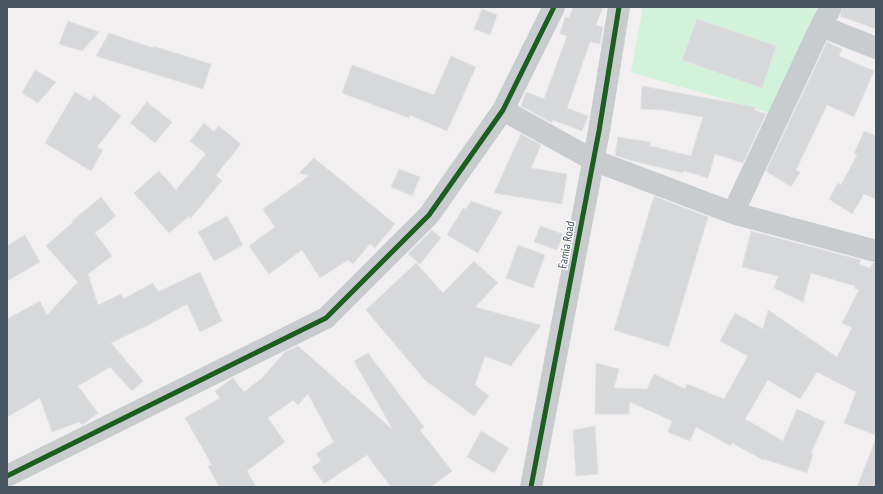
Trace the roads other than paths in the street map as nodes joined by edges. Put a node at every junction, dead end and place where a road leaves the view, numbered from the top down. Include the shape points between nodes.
1 (554, 7) edge
2 (619, 7) edge
3 (831, 7) edge
4 (821, 26) junction
5 (876, 48) edge
6 (503, 110) junction
7 (593, 160) junction
8 (733, 213) junction
9 (876, 251) edge
10 (7, 476) edge
11 (531, 487) edge

1 - 6 street
2 - 7 street, Famia Road
3 - 4 street
4 - 5 street
4 - 8 street
6 - 7 street
6 - 10 street via 429,215 326,318
7 - 8 street
7 - 11 street, Famia Road
8 - 9 street

